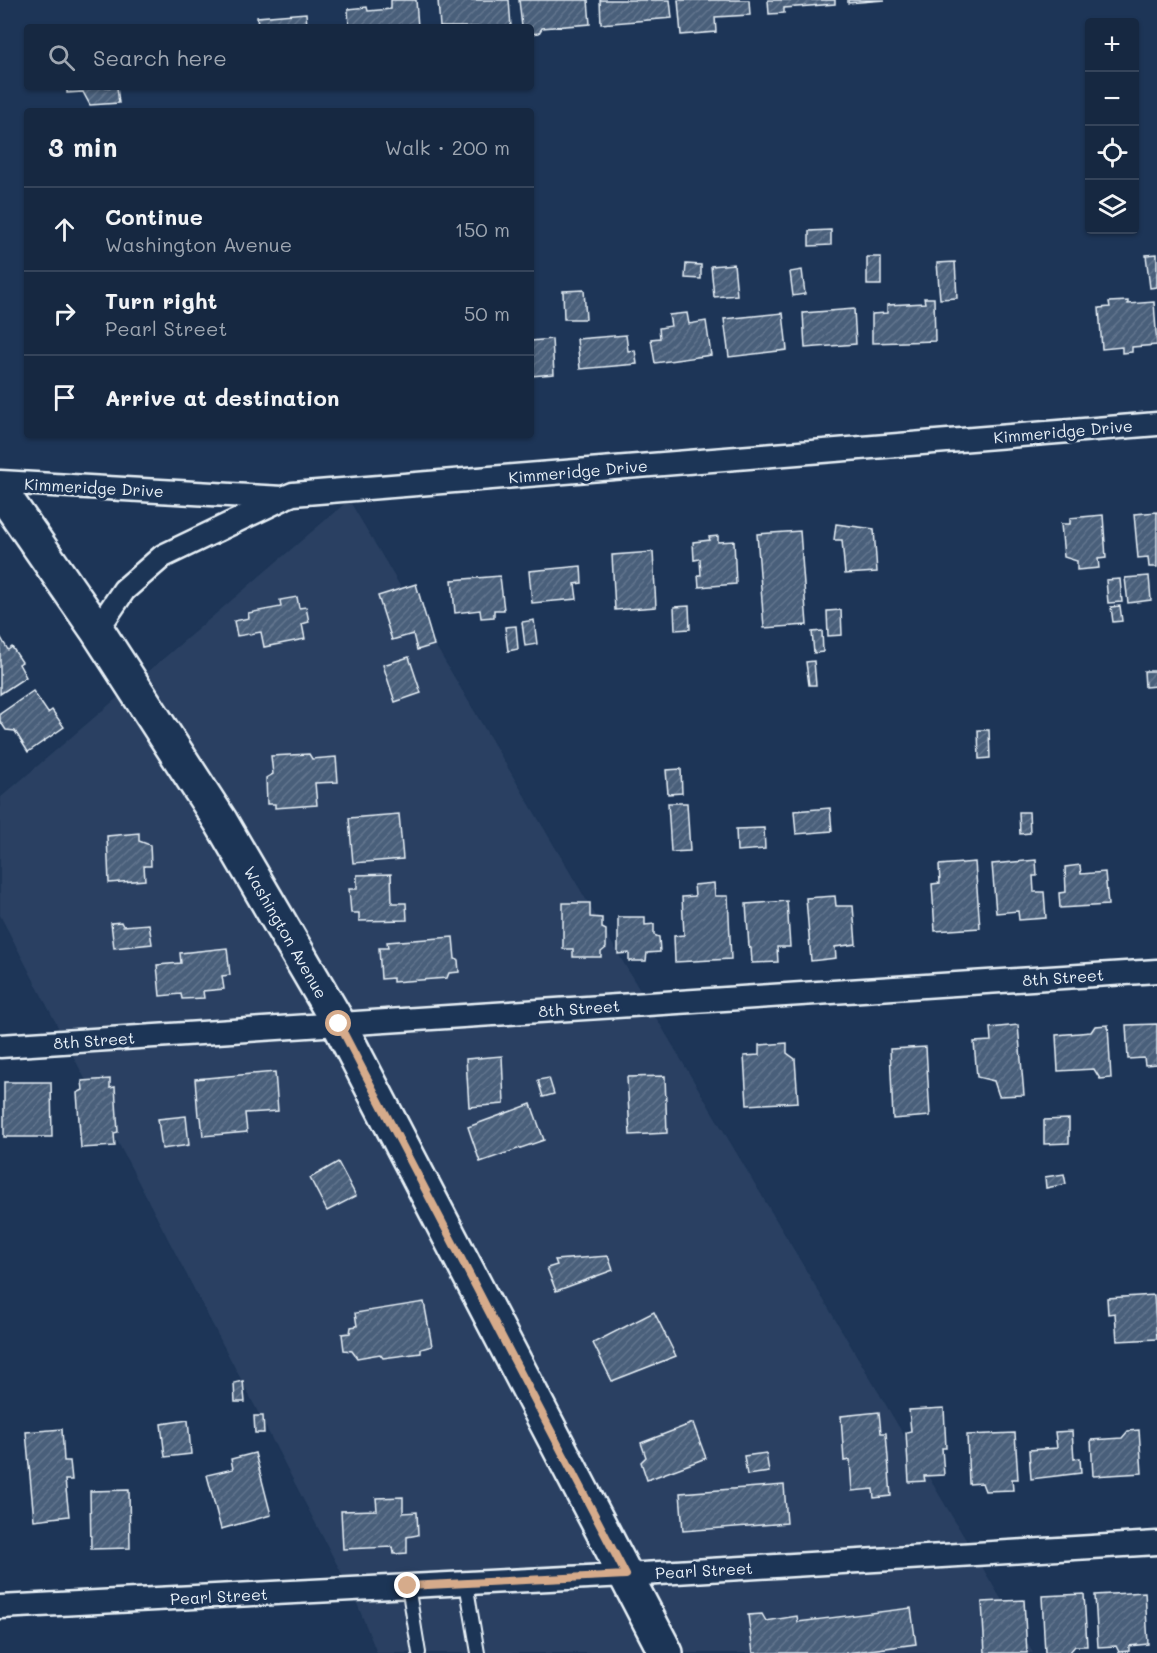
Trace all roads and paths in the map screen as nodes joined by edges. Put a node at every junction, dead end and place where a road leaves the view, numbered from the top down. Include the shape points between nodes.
1 (1157, 424) edge
2 (0, 482) edge
3 (0, 490) edge
4 (283, 498) junction
5 (97, 630) junction
6 (1157, 971) edge
7 (339, 1024) junction
8 (0, 1046) edge
9 (1157, 1543) edge
10 (626, 1575) junction
11 (466, 1583) junction
12 (408, 1586) junction
13 (0, 1607) edge
14 (418, 1653) edge
15 (478, 1653) edge
16 (666, 1653) edge

1 - 4 street, Kimmeridge Drive via 293,494
2 - 4 street, Kimmeridge Drive
3 - 5 street, Washington Avenue
4 - 5 street via 163,556 124,590
5 - 7 street, Washington Avenue via 221,822
6 - 7 street, 8th Street
7 - 8 street, 8th Street
7 - 10 street, Washington Avenue
9 - 10 street, Pearl Street
10 - 11 street, Pearl Street
10 - 16 street, Washington Avenue
11 - 12 street, Pearl Street
11 - 15 lane
12 - 13 street, Pearl Street
12 - 14 lane

